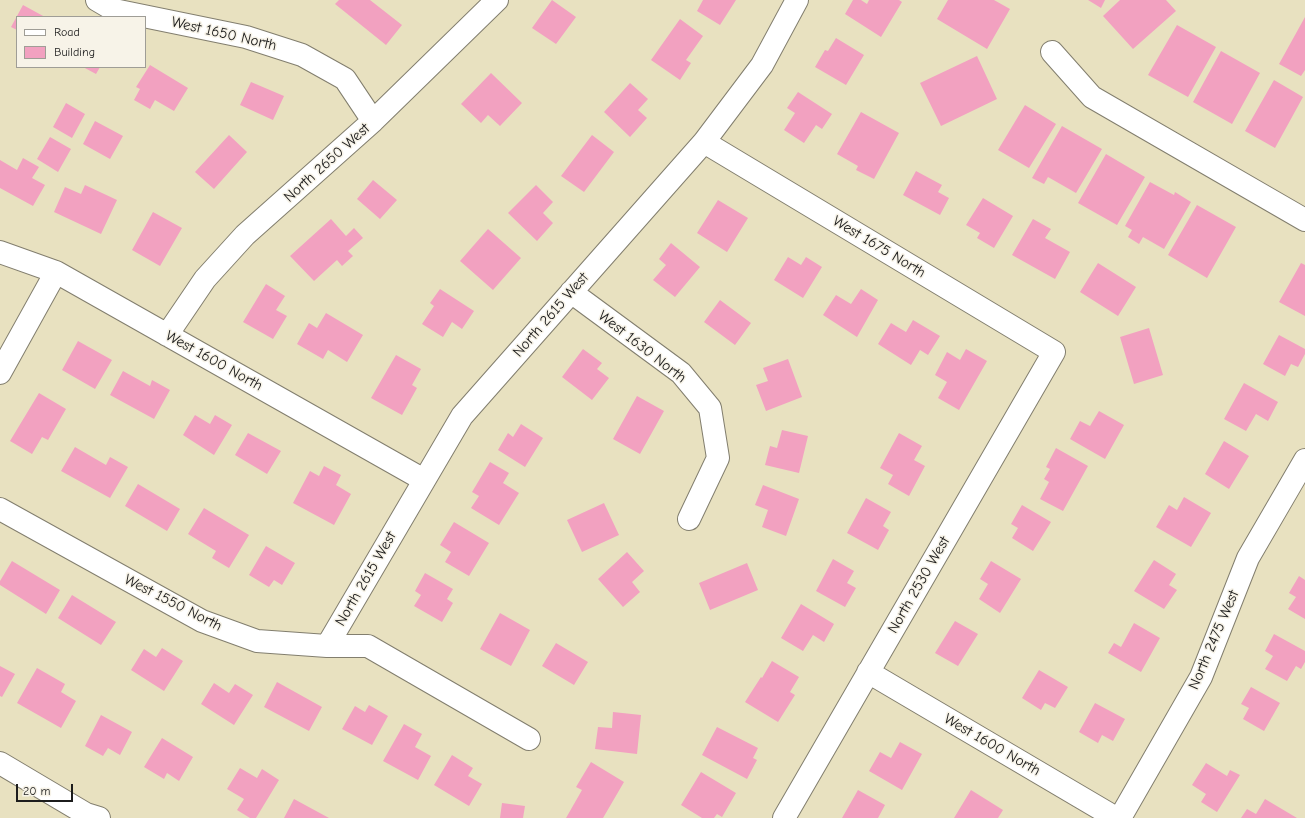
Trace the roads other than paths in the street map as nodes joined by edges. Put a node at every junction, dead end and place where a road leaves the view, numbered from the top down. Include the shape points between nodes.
1 (97, 0) edge
2 (497, 0) edge
3 (797, 0) edge
4 (144, 16) edge
5 (146, 16) edge
6 (1052, 52) dead end
7 (373, 122) junction
8 (704, 142) junction
9 (1301, 218) edge
10 (0, 252) edge
11 (56, 272) junction
12 (571, 292) junction
13 (167, 334) junction
14 (1054, 352) joint
15 (0, 373) edge
16 (1305, 460) edge
17 (424, 480) junction
18 (0, 509) edge
19 (689, 519) dead end
20 (327, 646) junction
21 (868, 672) junction
22 (529, 739) dead end
23 (0, 763) edge
24 (99, 818) edge
25 (784, 818) edge
26 (1116, 818) edge
27 (1120, 818) edge

1 - 4 street, West 1650 North via 114,10
2 - 7 street, North 2650 West
3 - 8 street, North 2615 West via 762,65
5 - 7 street, West 1650 North via 246,36 302,55 345,79
6 - 9 street via 1092,96
7 - 13 street, North 2650 West via 245,235 205,279
8 - 12 street, North 2615 West
8 - 14 street, West 1675 North
10 - 11 street, West 1600 North
11 - 13 street, West 1600 North
11 - 15 street
12 - 17 street, North 2615 West via 462,416
12 - 19 street, West 1630 North via 681,373 710,408 718,458
13 - 17 street, West 1600 North
14 - 21 street, North 2530 West
16 - 27 street, North 2475 West via 1248,558 1201,677
17 - 20 street, North 2615 West
18 - 20 street, West 1550 North via 202,621 257,641
20 - 22 street, West 1550 North via 368,646
21 - 25 street, North 2530 West
21 - 26 street, West 1600 North
23 - 24 street via 86,814

